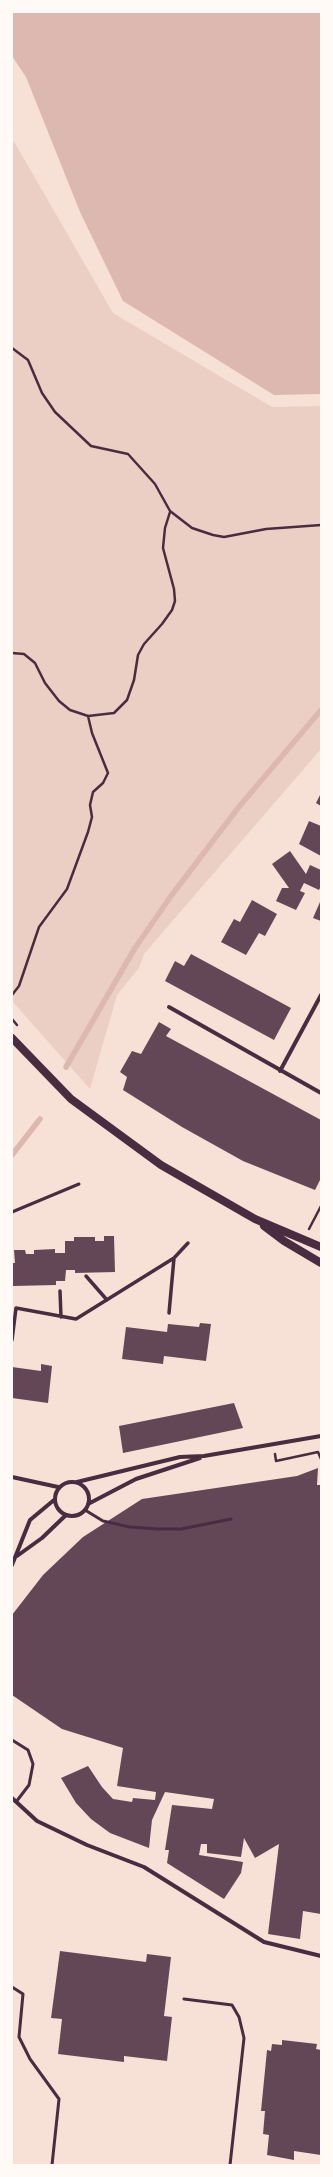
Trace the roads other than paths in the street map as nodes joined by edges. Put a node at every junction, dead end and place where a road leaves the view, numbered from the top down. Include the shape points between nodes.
1 (321, 995) edge
2 (169, 1007) dead end
3 (12, 1038) edge
4 (280, 1071) junction
5 (321, 1092) edge
6 (79, 1184) dead end
7 (12, 1212) edge
8 (255, 1219) junction
9 (188, 1243) dead end
10 (321, 1247) edge
11 (174, 1258) junction
12 (321, 1263) edge
13 (86, 1276) dead end
14 (60, 1291) dead end
15 (107, 1300) junction
16 (169, 1313) dead end
17 (61, 1317) junction
18 (12, 1340) edge
19 (321, 1436) edge
20 (204, 1456) junction
21 (12, 1477) edge
22 (77, 1482) junction
23 (58, 1488) junction
24 (54, 1500) junction
25 (88, 1504) junction
26 (85, 1510) junction
27 (66, 1515) junction
28 (231, 1519) dead end
29 (16, 1557) junction
30 (12, 1565) edge
31 (12, 1740) edge
32 (12, 1798) edge
33 (16, 1802) junction
34 (321, 1956) edge
35 (12, 1987) edge
36 (184, 1999) dead end
37 (52, 2165) edge
38 (230, 2165) edge

1 - 4 street
2 - 4 street
3 - 8 main road via 71,1099 115,1133 161,1165
4 - 5 street
6 - 7 lane
8 - 10 main road
8 - 12 main road via 284,1241
9 - 11 street
11 - 15 street
11 - 16 street
13 - 15 street
14 - 17 street
15 - 17 street via 76,1319
17 - 18 street via 16,1308
19 - 20 street
20 - 22 street via 180,1457
20 - 25 street via 136,1479
21 - 23 street
22 - 23 street via 64,1483
22 - 25 street via 87,1491
23 - 24 street
24 - 27 street via 56,1507
24 - 29 street via 30,1520
25 - 26 street
26 - 27 street via 74,1516
26 - 28 lane via 103,1521 130,1527 158,1529 181,1529
27 - 29 street via 42,1538
29 - 30 street
31 - 33 lane via 28,1750 33,1764 29,1785
32 - 33 street
33 - 34 street via 37,1821 87,1845 144,1867 264,1942
35 - 37 lane via 23,1994 19,2037 30,2059 59,2099
36 - 38 lane via 232,2005 239,2017 244,2038

